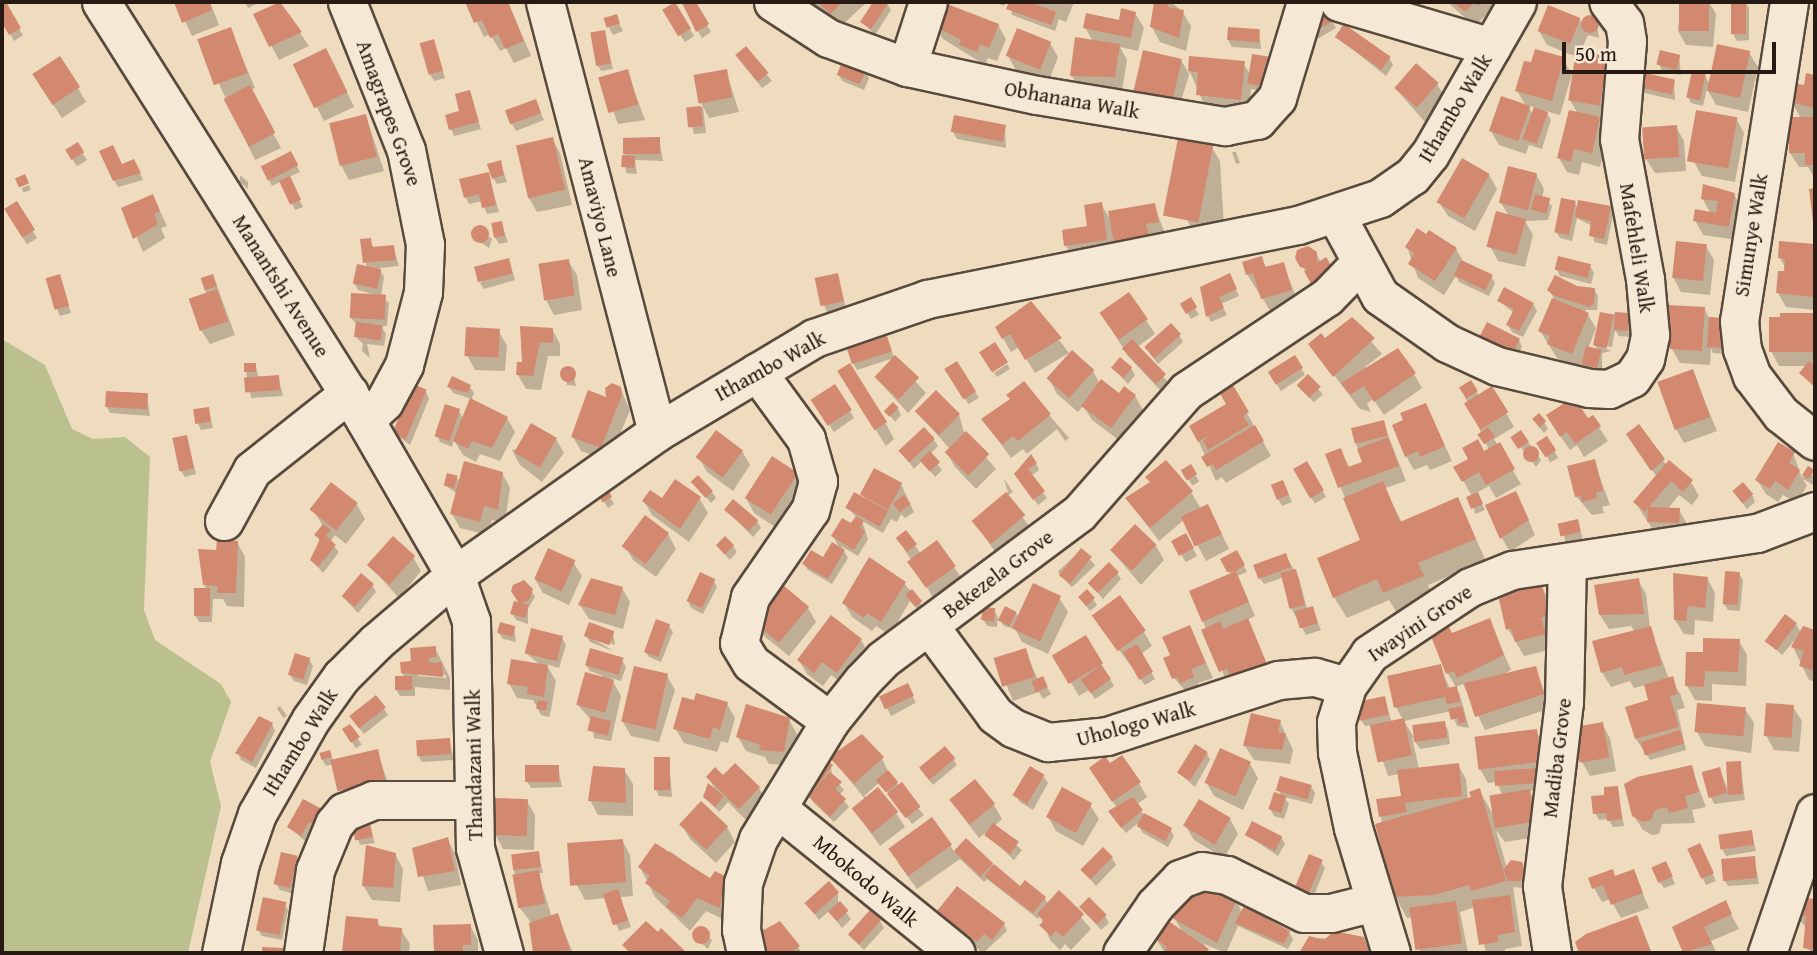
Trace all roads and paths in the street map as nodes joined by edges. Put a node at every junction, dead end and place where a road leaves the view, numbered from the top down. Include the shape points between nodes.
1 (101, 2) edge
2 (347, 2) edge
3 (545, 2) edge
4 (773, 2) edge
5 (928, 2) edge
6 (1306, 2) edge
7 (1339, 2) edge
8 (1517, 2) edge
9 (1608, 2) edge
10 (1788, 2) edge
11 (1492, 47) junction
12 (907, 67) junction
13 (1336, 215) junction
14 (1359, 264) junction
15 (757, 372) junction
16 (357, 407) junction
17 (657, 432) junction
18 (1815, 441) edge
19 (1815, 511) edge
20 (225, 521) dead end
21 (1567, 562) junction
22 (455, 575) junction
23 (930, 627) junction
24 (1347, 686) junction
25 (830, 721) junction
26 (472, 800) junction
27 (777, 808) junction
28 (1815, 813) edge
29 (1804, 883) edge
30 (1374, 902) junction
31 (220, 953) edge
32 (303, 953) edge
33 (504, 953) edge
34 (746, 953) edge
35 (956, 953) edge
36 (1122, 953) edge
37 (1391, 953) edge
38 (1552, 953) edge
39 (1767, 953) edge

1 - 16 street, Manantshi Avenue
2 - 16 street, Amagrapes Grove via 406,150 425,244 423,292 396,385
3 - 17 street, Amaviyo Lane
4 - 12 street, Obhanana Walk via 828,38
5 - 12 street
6 - 12 street, Obhanana Walk via 1277,98 1257,120 1239,125 1037,95
7 - 11 street
8 - 11 street, Ithambo Walk
9 - 14 street, Mafehleli Walk via 1624,23 1619,139 1645,279 1650,335 1645,359 1632,378 1609,389 1589,388 1497,366 1410,320 1380,296
10 - 18 street, Simunye Walk via 1739,320 1742,349 1752,376 1782,414
11 - 13 street, Ithambo Walk via 1412,176 1380,198
13 - 14 street, Mafehleli Walk
13 - 15 street, Ithambo Walk via 1159,255 927,299 814,338
14 - 23 street, Bekezela Grove via 1327,297 1186,391 1079,513
15 - 17 street, Ithambo Walk
15 - 25 street via 806,439 818,481 810,510 750,597 739,643 751,663
16 - 20 street, Amagrapes Grove via 252,470
16 - 22 street, Manantshi Avenue
17 - 22 street, Ithambo Walk
19 - 21 street, Iwayini Grove via 1757,533
21 - 24 street, Iwayini Grove via 1512,570 1470,587 1369,654
21 - 38 street, Madiba Grove via 1564,702 1542,886
22 - 26 street, Thandazani Walk via 471,621
22 - 31 street, Ithambo Walk via 341,677 311,719 257,814 240,863
23 - 24 street, Uhologo Walk via 995,715 1013,729 1048,742 1107,736 1278,680 1315,677
23 - 25 street, Bekezela Grove via 883,659
24 - 30 street, Iwayini Grove via 1336,722 1337,752
25 - 27 street, Bekezela Grove
26 - 32 street via 373,800 344,813 334,824 314,870
26 - 33 street, Thandazani Walk via 475,848
27 - 34 street, Bekezela Grove via 758,839 743,883 741,930
27 - 35 street, Mbokodo Walk
28 - 29 street
29 - 39 street
30 - 36 street via 1304,913 1227,875 1202,871 1180,879 1155,905
30 - 37 street, Iwayini Grove

